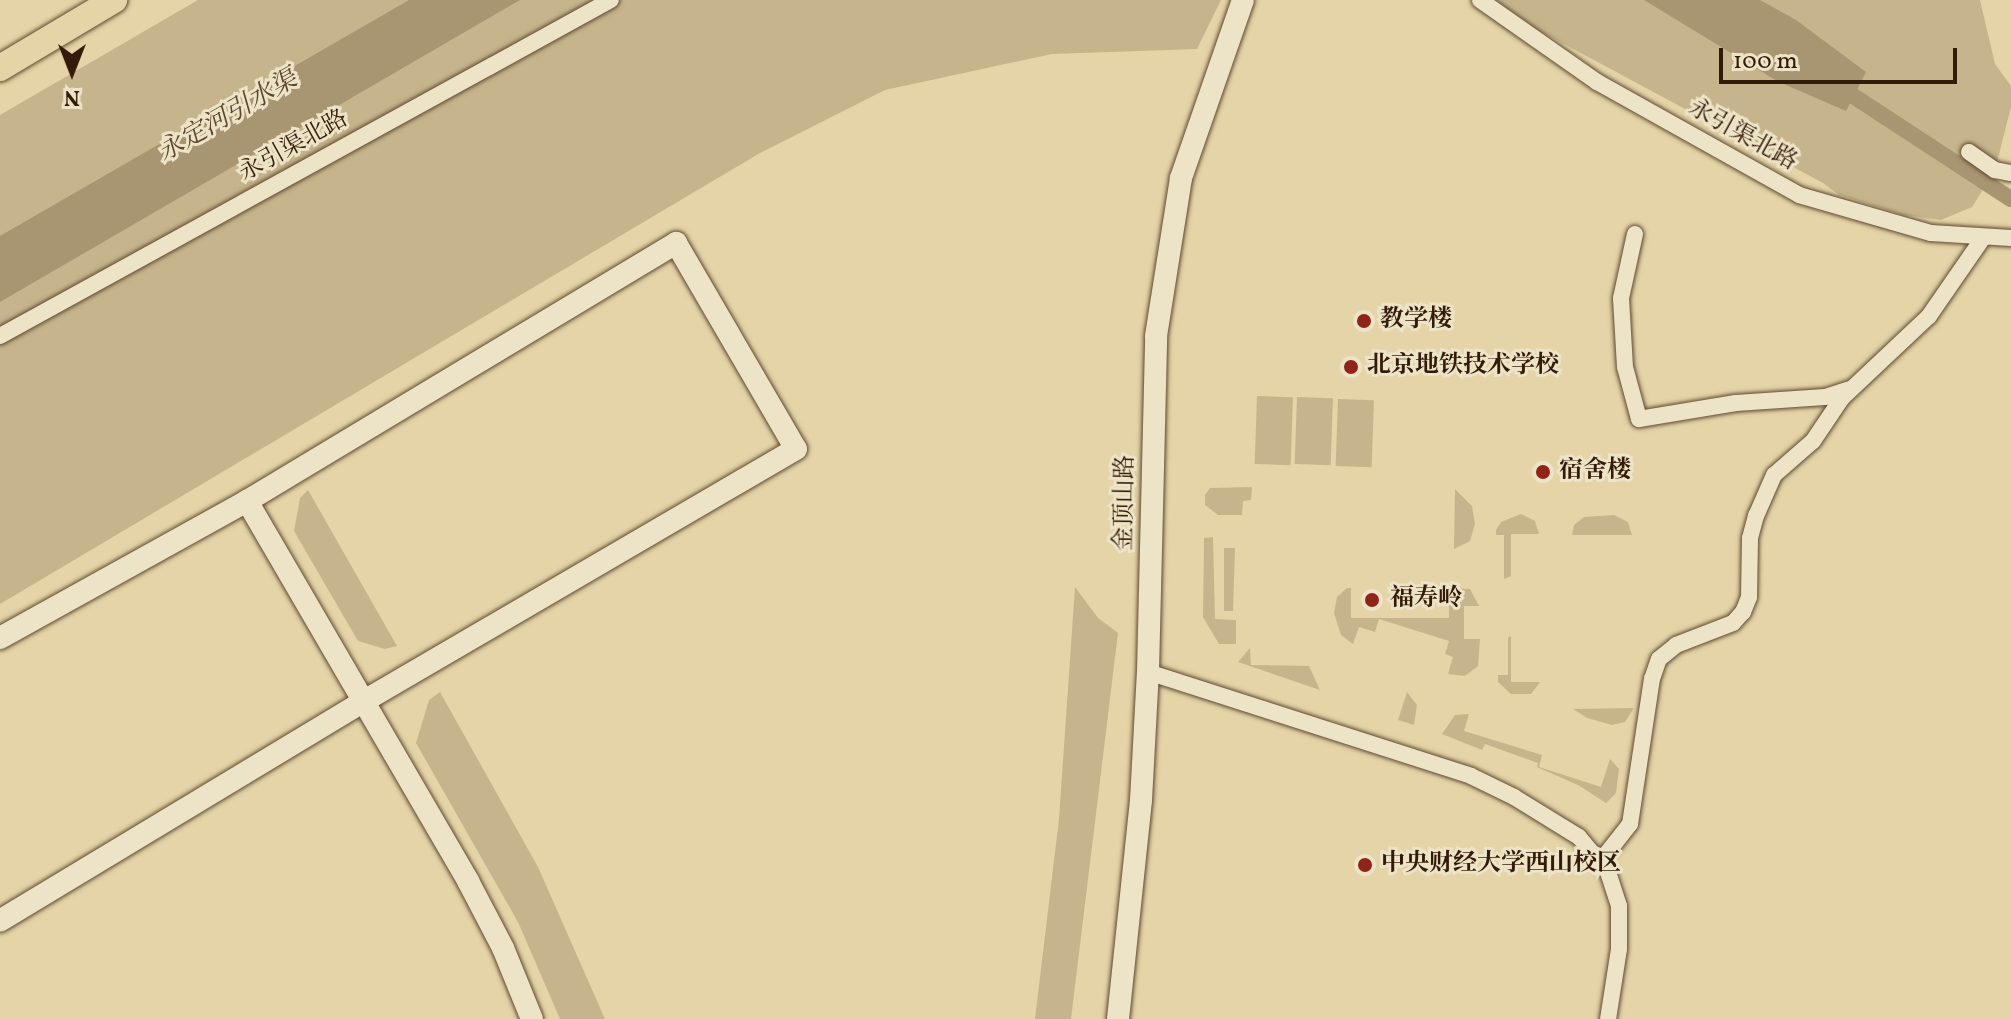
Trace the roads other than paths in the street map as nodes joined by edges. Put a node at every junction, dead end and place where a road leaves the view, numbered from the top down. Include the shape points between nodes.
1 (81, 0) edge
2 (114, 0) edge
3 (611, 0) edge
4 (1243, 0) edge
5 (1480, 0) edge
6 (0, 47) edge
7 (0, 68) edge
8 (1969, 152) dead end
9 (2011, 173) edge
10 (1635, 234) dead end
11 (1983, 238) junction
12 (2011, 238) edge
13 (0, 336) edge
14 (1854, 387) junction
15 (247, 501) junction
16 (0, 638) edge
17 (1148, 672) junction
18 (364, 701) junction
19 (1600, 862) junction
20 (0, 921) edge
21 (532, 1019) edge
22 (1118, 1019) edge
23 (1608, 1019) edge

1 - 6 main road
2 - 7 main road
3 - 13 street, 永引渠北路
4 - 17 street, 金顶山路 via 1181,178 1156,336
5 - 11 street, 永引渠北路 via 1597,82 1799,195 1931,233
8 - 9 street via 1995,170
10 - 14 street via 1621,298 1625,367 1639,419 1736,403 1825,397
11 - 12 street, 永引渠北路
11 - 14 street via 1929,316
14 - 19 street via 1813,441 1774,475 1765,492 1750,538 1749,597 1743,612 1733,623 1676,645 1659,659 1630,824
15 - 16 street
15 - 18 street
15 - 18 street via 676,243 796,449
17 - 19 street via 1471,776 1579,837
17 - 22 street, 金顶山路 via 1137,854
18 - 20 street
18 - 21 street via 468,881
19 - 23 street via 1619,906 1619,949

